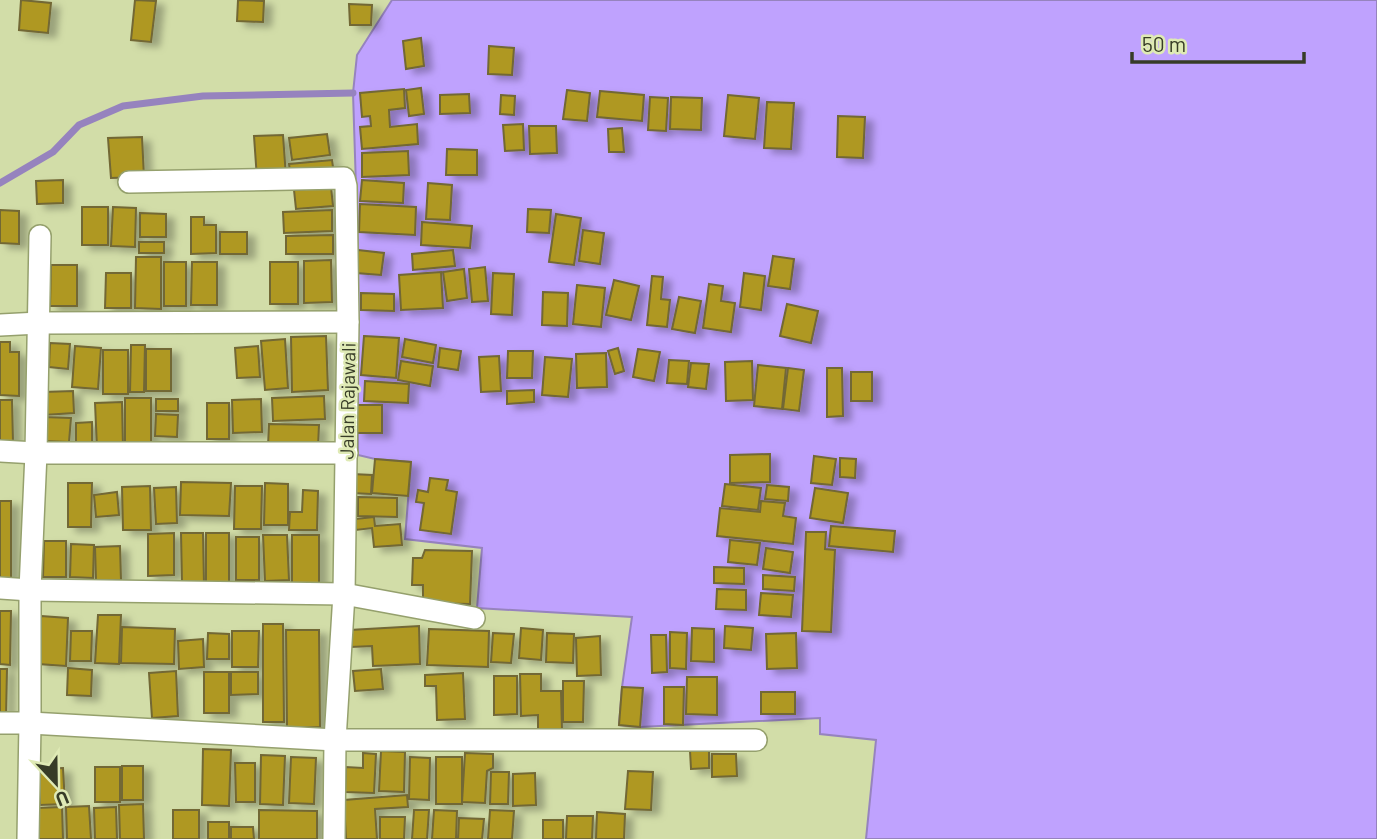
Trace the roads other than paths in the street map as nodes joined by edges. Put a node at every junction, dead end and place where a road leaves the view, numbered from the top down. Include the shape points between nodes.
1 (129, 182) dead end
2 (40, 236) dead end
3 (348, 321) junction
4 (39, 323) junction
5 (0, 325) edge
6 (0, 451) edge
7 (36, 453) junction
8 (347, 453) junction
9 (0, 588) edge
10 (30, 590) junction
11 (344, 594) junction
12 (474, 618) dead end
13 (0, 723) edge
14 (30, 723) junction
15 (335, 740) junction
16 (756, 740) dead end
17 (28, 839) edge
18 (334, 839) edge

1 - 3 street, Jalan Rajawali via 344,178
2 - 4 street
3 - 4 street
3 - 8 street, Jalan Rajawali
4 - 5 street
4 - 7 street
6 - 7 street
7 - 8 street
7 - 10 street
8 - 11 street, Jalan Rajawali
9 - 10 street
10 - 11 street
10 - 14 street
11 - 12 street
11 - 15 street, Jalan Rajawali
13 - 14 street
14 - 15 street
14 - 17 street
15 - 16 street
15 - 18 street, Jalan Rajawali

